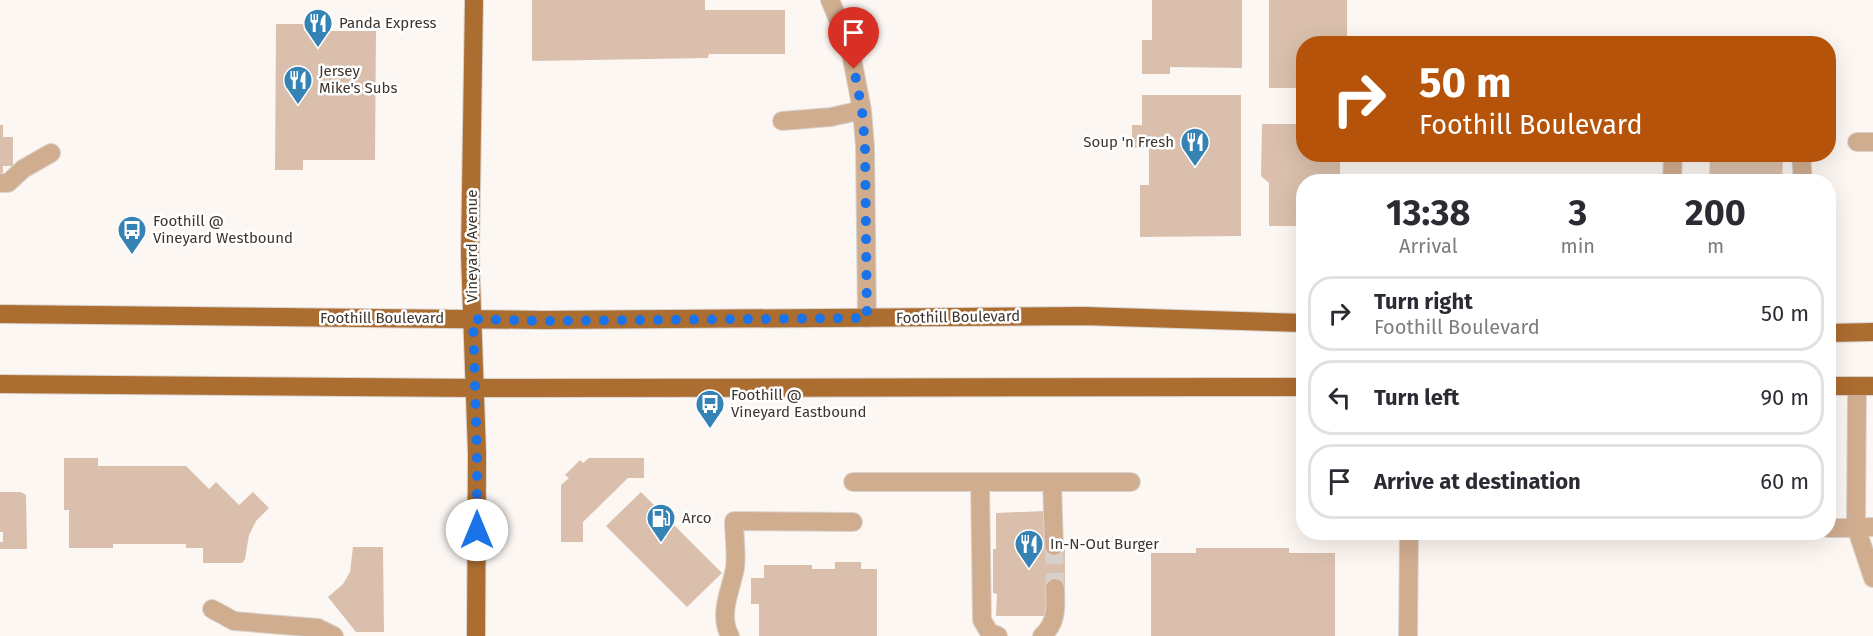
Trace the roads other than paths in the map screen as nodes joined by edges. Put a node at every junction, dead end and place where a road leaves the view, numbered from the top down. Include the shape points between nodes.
1 (474, 0) edge
2 (830, 0) edge
3 (862, 110) junction
4 (782, 121) dead end
5 (51, 153) dead end
6 (0, 183) edge
7 (0, 314) edge
8 (867, 318) junction
9 (473, 319) junction
10 (1296, 323) edge
11 (1873, 332) edge
12 (1836, 333) edge
13 (0, 384) edge
14 (1836, 386) edge
15 (1865, 386) edge
16 (1296, 387) edge
17 (475, 388) junction
18 (854, 482) dead end
19 (980, 482) junction
20 (1052, 482) junction
21 (1131, 482) dead end
22 (854, 522) dead end
23 (1865, 527) edge
24 (1836, 528) edge
25 (1409, 540) edge
26 (1054, 546) tunnel mouth
27 (1873, 578) edge
28 (1056, 588) tunnel mouth
29 (212, 609) dead end
30 (334, 636) edge
31 (476, 636) edge
32 (730, 636) edge
33 (998, 636) edge
34 (1042, 636) edge
35 (1408, 636) edge

1 - 9 main road, Vineyard Avenue via 470,245
2 - 3 lane via 850,48
3 - 4 lane
3 - 8 lane
5 - 6 lane via 8,183
7 - 9 main road, Foothill Boulevard
8 - 9 main road, Foothill Boulevard
8 - 10 main road, Foothill Boulevard via 1084,316
9 - 17 main road, Vineyard Avenue
11 - 12 main road
13 - 17 main road
14 - 15 main road
15 - 23 lane
16 - 17 main road
17 - 31 main road, Vineyard Avenue
18 - 19 lane
19 - 20 lane
19 - 33 lane via 982,620 989,632
20 - 21 lane
20 - 26 lane
22 - 32 lane via 734,521 735,568 726,597 726,628
23 - 24 lane
23 - 27 lane
25 - 35 lane
28 - 34 lane via 1056,612
29 - 30 lane via 234,621 318,628

